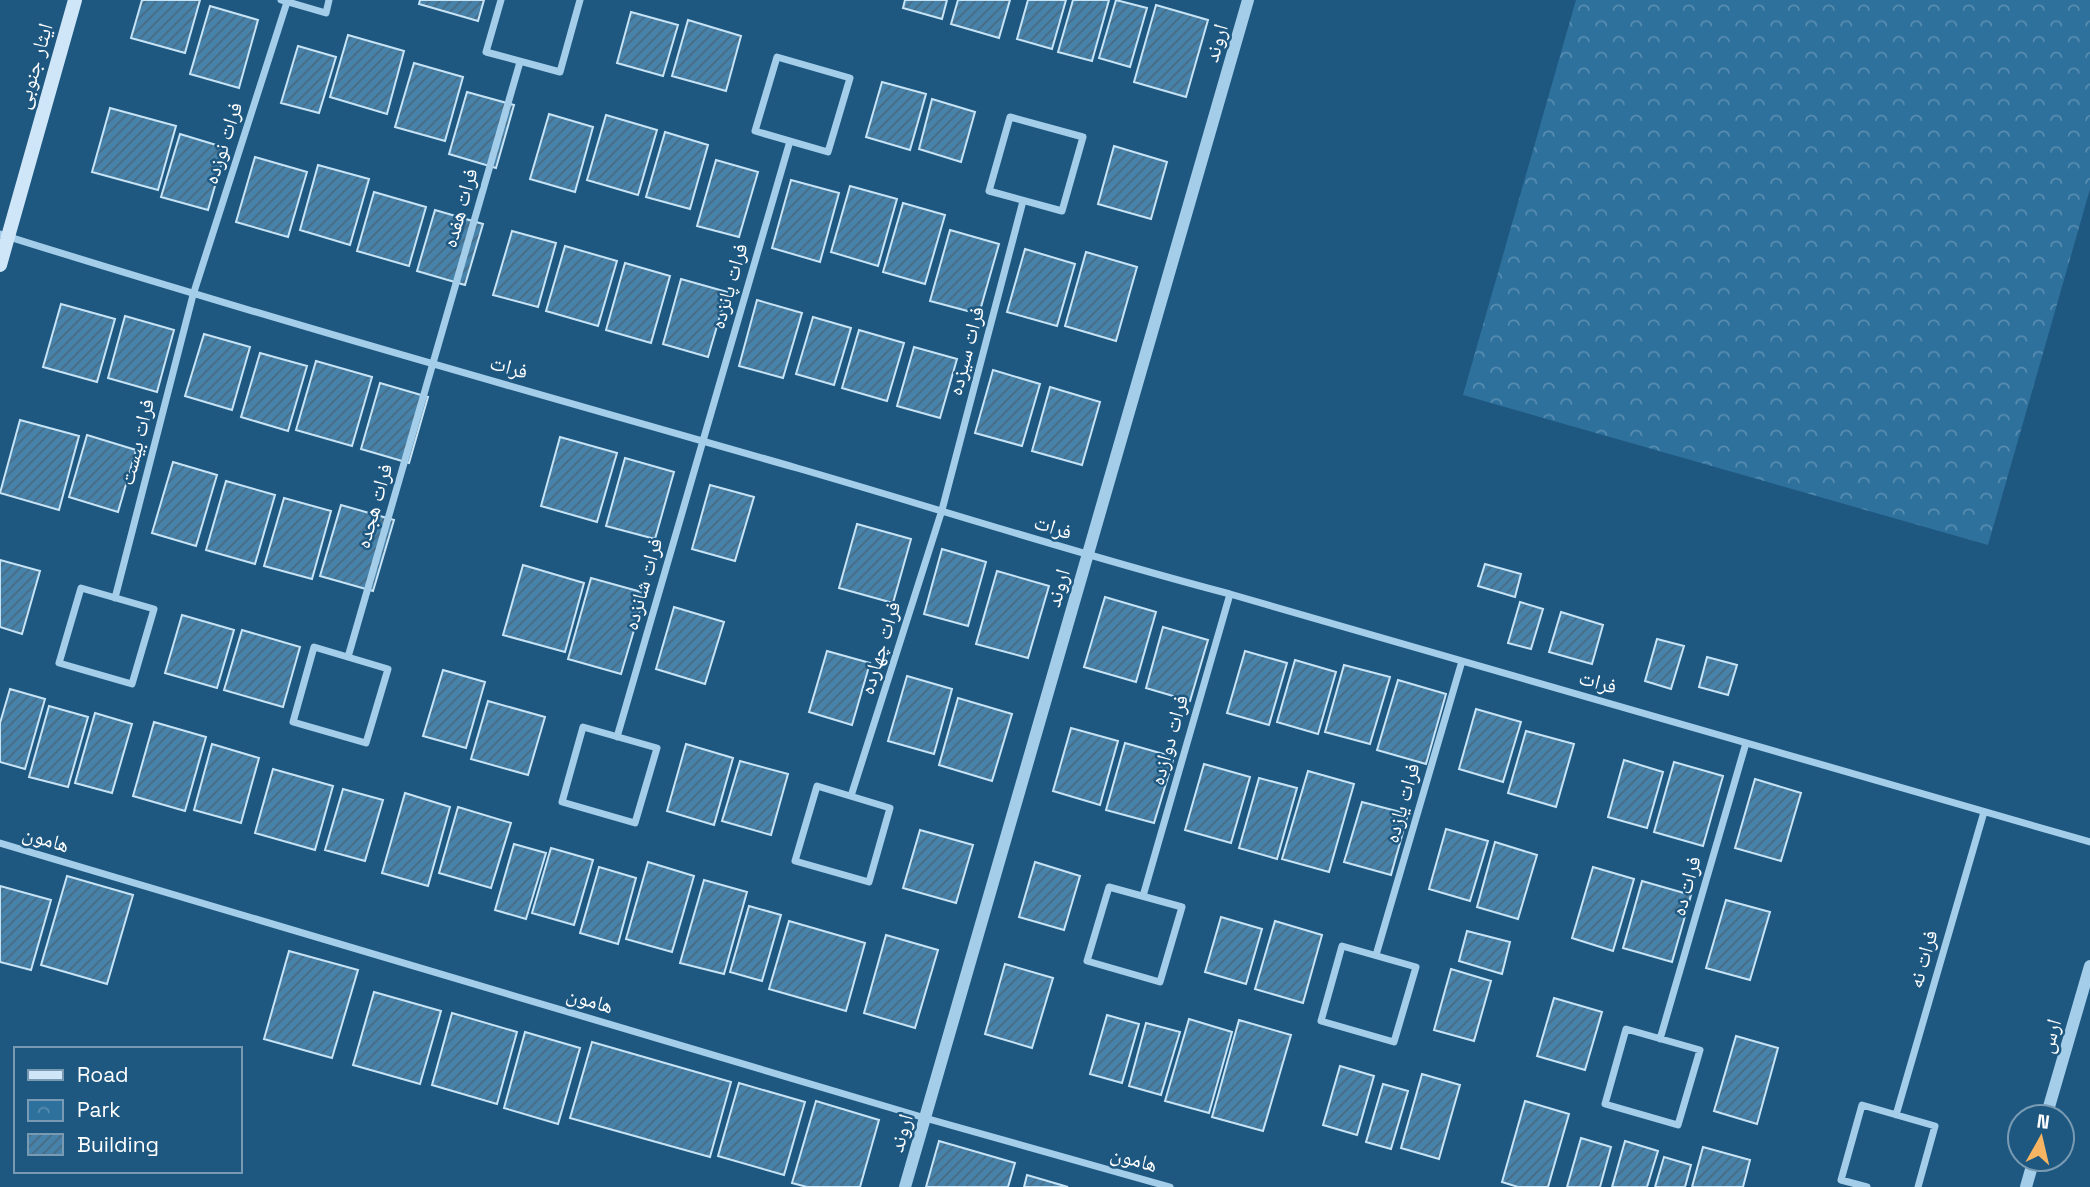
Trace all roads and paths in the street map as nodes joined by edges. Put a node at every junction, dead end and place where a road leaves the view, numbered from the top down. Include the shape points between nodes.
1 (75, 0) edge
2 (329, 0) edge
3 (501, 0) edge
4 (580, 0) edge
5 (1248, 0) edge
6 (284, 1) edge
7 (520, 62) junction
8 (790, 141) junction
9 (1023, 201) junction
10 (4, 236) edge
11 (0, 265) edge
12 (193, 295) junction
13 (433, 363) junction
14 (703, 441) junction
15 (942, 510) junction
16 (1087, 557) junction
17 (1230, 594) junction
18 (115, 598) junction
19 (348, 657) junction
20 (1462, 661) junction
21 (617, 737) junction
22 (1746, 743) junction
23 (851, 796) junction
24 (1984, 812) junction
25 (2090, 842) edge
26 (0, 843) edge
27 (1143, 896) junction
28 (1376, 955) junction
29 (2090, 966) edge
30 (1660, 1039) junction
31 (2050, 1103) edge
32 (1896, 1115) junction
33 (925, 1118) junction
34 (905, 1187) edge
35 (1170, 1187) edge
36 (1867, 1187) edge
37 (1918, 1187) edge

1 - 10 main road, ایثار جنوبی
2 - 6 street via 326,13
3 - 7 street via 486,52
4 - 7 street via 559,72
5 - 16 street, اروند
6 - 12 street, فرات نوزده
7 - 13 street, فرات هفده
8 - 8 street via 828,152 850,78 777,57 755,131
8 - 14 street, فرات پانزده
9 - 9 street via 1062,211 1083,137 1010,117 989,191
9 - 15 street, فرات سیزده
10 - 11 main road, ایثار جنوبی
10 - 12 street, فرات
12 - 13 street, فرات
12 - 18 street, فرات بیست
13 - 14 street, فرات
13 - 19 street, فرات هجده
14 - 15 street, فرات
14 - 21 street, فرات شانزده
15 - 16 street, فرات
15 - 23 street, فرات چهارده
16 - 17 street, فرات
16 - 33 street, اروند
17 - 20 street, فرات
17 - 27 street, فرات دوازده
18 - 18 street via 81,588 59,663 132,684 154,609
19 - 19 street via 314,648 293,722 366,743 388,669
20 - 22 street, فرات
20 - 28 street, فرات یازده
21 - 21 street via 583,727 562,802 635,823 657,748
22 - 24 street, فرات
22 - 30 street, فرات ده
23 - 23 street via 817,786 795,861 869,882 890,808
24 - 25 street, فرات
24 - 32 street, فرات نه
26 - 33 street, هامون
27 - 27 street via 1109,887 1087,961 1160,982 1182,907
28 - 28 street via 1342,946 1321,1021 1394,1042 1416,967
29 - 31 street, ارس
30 - 30 street via 1626,1029 1605,1104 1678,1125 1700,1050
32 - 36 street via 1862,1105 1841,1180
32 - 37 street via 1936,1126
33 - 34 street, اروند
33 - 35 street, هامون

